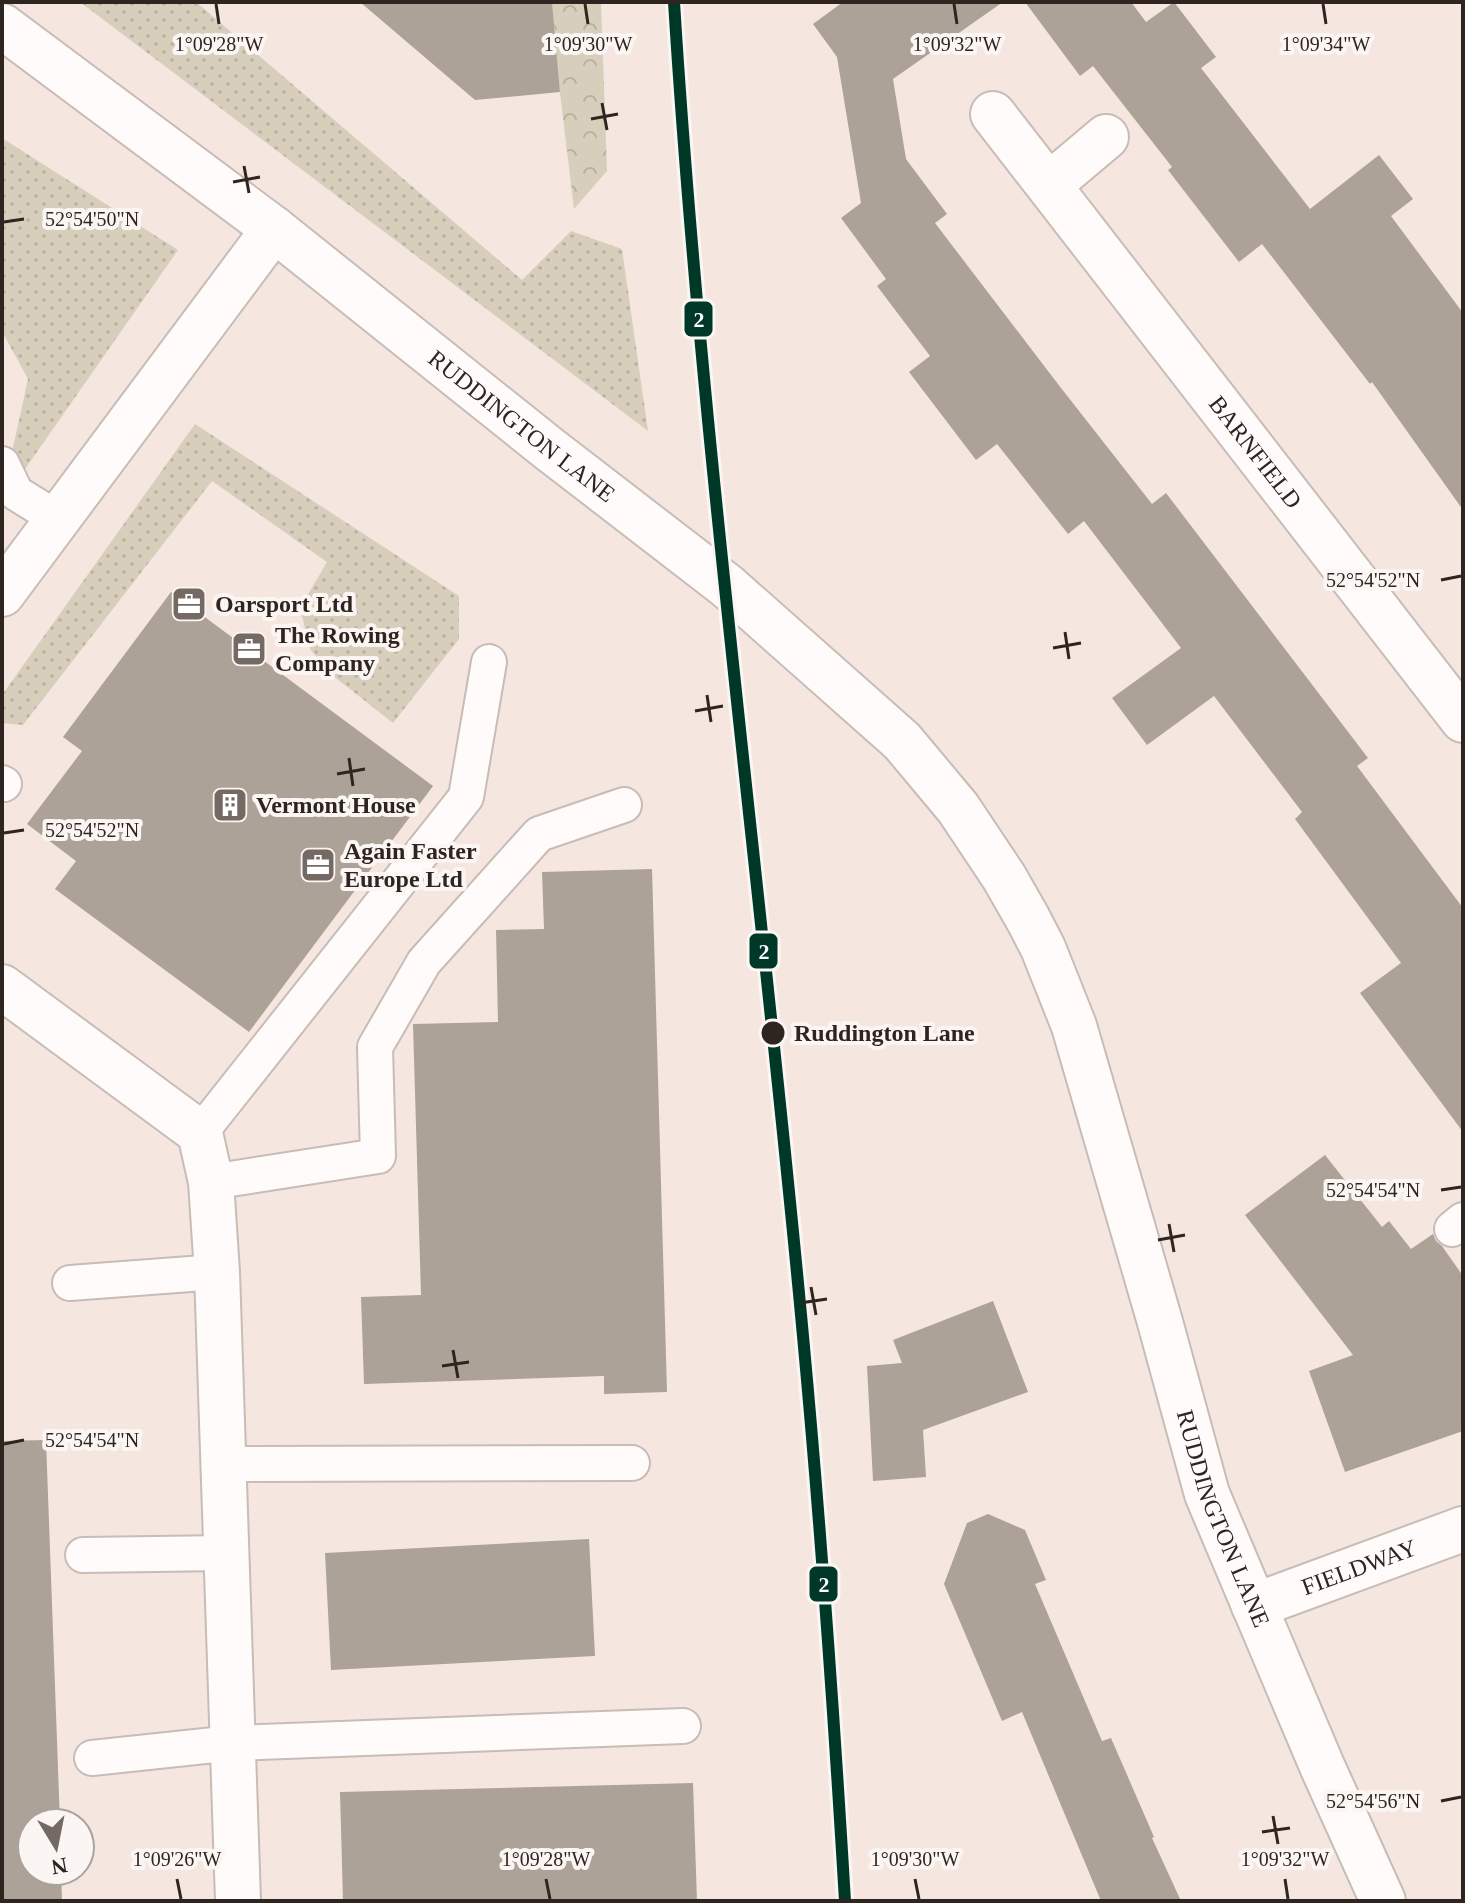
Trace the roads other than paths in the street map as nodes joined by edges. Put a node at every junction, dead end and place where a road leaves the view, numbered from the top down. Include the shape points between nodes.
1 (2, 26) edge
2 (993, 114) dead end
3 (1106, 137) dead end
4 (1049, 185) junction
5 (274, 229) junction
6 (2, 464) edge
7 (58, 519) junction
8 (2, 594) edge
9 (489, 662) dead end
10 (1463, 720) edge
11 (624, 805) dead end
12 (2, 987) edge
13 (200, 1133) junction
14 (211, 1182) junction
15 (217, 1272) junction
16 (70, 1283) dead end
17 (632, 1463) dead end
18 (223, 1464) junction
19 (1463, 1529) edge
20 (226, 1553) junction
21 (83, 1555) dead end
22 (1254, 1606) junction
23 (683, 1726) dead end
24 (233, 1743) junction
25 (92, 1758) dead end
26 (238, 1901) edge
27 (1383, 1901) edge

1 - 5 street, RUDDINGTON LANE
2 - 4 street, BARNFIELD
3 - 4 street
4 - 10 street, BARNFIELD
5 - 7 street
5 - 22 street, RUDDINGTON LANE via 727,586 902,741 958,808 1028,919 1074,1026 1207,1494
6 - 7 lane via 16,493
7 - 8 street
9 - 13 lane via 466,797
11 - 14 lane via 539,834 424,962 375,1047 378,1156
12 - 13 street
13 - 14 street
14 - 15 street
15 - 16 lane
15 - 18 street
17 - 18 lane
18 - 20 street
19 - 22 street, FIELDWAY
20 - 21 lane
20 - 24 street
22 - 27 street, RUDDINGTON LANE
23 - 24 lane
24 - 25 lane
24 - 26 street

